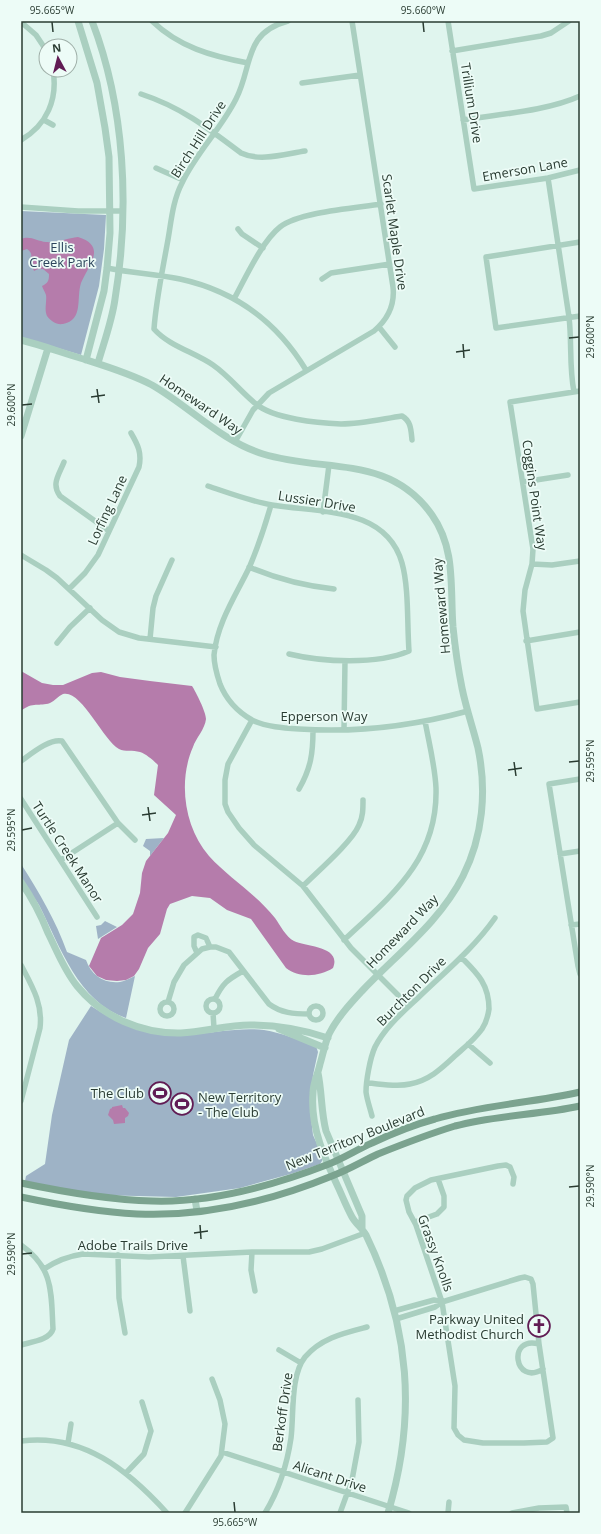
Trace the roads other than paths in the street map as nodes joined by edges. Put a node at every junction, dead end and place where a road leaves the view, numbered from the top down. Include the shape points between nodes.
1 (78, 21) edge
2 (92, 21) edge
3 (152, 21) edge
4 (287, 21) edge
5 (352, 21) edge
6 (448, 21) edge
7 (569, 21) edge
8 (21, 22) edge
9 (38, 38) edge
10 (452, 51) junction
11 (248, 63) junction
12 (360, 75) junction
13 (54, 78) edge
14 (302, 83) dead end
15 (141, 94) dead end
16 (580, 96) edge
17 (44, 120) junction
18 (463, 120) junction
19 (53, 125) dead end
20 (214, 133) junction
21 (21, 140) edge
22 (305, 151) dead end
23 (156, 168) dead end
24 (580, 170) edge
25 (548, 178) junction
26 (183, 180) junction
27 (474, 189) joint
28 (381, 204) junction
29 (21, 207) edge
30 (109, 211) junction
31 (122, 211) junction
32 (238, 229) dead end
33 (580, 242) edge
34 (558, 246) junction
35 (263, 248) junction
36 (390, 264) junction
37 (107, 268) junction
38 (119, 270) junction
39 (161, 276) junction
40 (322, 279) dead end
41 (234, 299) junction
42 (580, 316) edge
43 (569, 317) junction
44 (379, 327) junction
45 (21, 340) edge
46 (395, 347) dead end
47 (48, 348) junction
48 (86, 360) junction
49 (98, 363) junction
50 (306, 370) junction
51 (577, 391) edge
52 (257, 405) junction
53 (131, 433) dead end
54 (21, 436) edge
55 (412, 440) dead end
56 (235, 442) junction
57 (64, 462) dead end
58 (329, 465) junction
59 (568, 475) dead end
60 (523, 482) junction
61 (208, 486) dead end
62 (271, 505) junction
63 (323, 512) junction
64 (109, 531) junction
65 (21, 555) edge
66 (172, 560) dead end
67 (580, 561) edge
68 (532, 564) junction
69 (249, 567) junction
70 (69, 589) junction
71 (334, 589) dead end
72 (90, 608) junction
73 (580, 632) edge
74 (150, 639) junction
75 (526, 641) junction
76 (57, 643) dead end
77 (216, 647) junction
78 (289, 654) dead end
79 (346, 661) junction
80 (580, 702) edge
81 (468, 711) junction
82 (252, 720) junction
83 (425, 721) junction
84 (344, 729) junction
85 (313, 730) junction
86 (21, 761) edge
87 (580, 779) edge
88 (299, 789) dead end
89 (21, 799) edge
90 (363, 800) dead end
91 (118, 823) junction
92 (135, 840) dead end
93 (580, 851) edge
94 (560, 854) junction
95 (61, 860) junction
96 (21, 882) edge
97 (302, 886) junction
98 (97, 917) dead end
99 (495, 918) dead end
100 (580, 924) edge
101 (571, 925) junction
102 (344, 940) junction
103 (210, 947) junction
104 (197, 953) junction
105 (461, 957) junction
106 (21, 966) edge
107 (243, 971) junction
108 (378, 974) junction
109 (580, 974) edge
110 (215, 999) junction
111 (168, 1002) dead end
112 (409, 1006) junction
113 (213, 1013) junction
114 (309, 1014) dead end
115 (214, 1028) junction
116 (275, 1028) junction
117 (328, 1038) junction
118 (468, 1044) junction
119 (325, 1048) junction
120 (490, 1063) dead end
121 (318, 1073) junction
122 (368, 1084) junction
123 (580, 1092) edge
124 (21, 1101) edge
125 (512, 1103) junction
126 (580, 1106) edge
127 (372, 1116) dead end
128 (514, 1116) junction
129 (421, 1124) junction
130 (425, 1136) junction
131 (337, 1160) junction
132 (328, 1164) junction
133 (343, 1171) junction
134 (333, 1176) junction
135 (438, 1179) junction
136 (21, 1183) edge
137 (513, 1184) dead end
138 (21, 1197) edge
139 (195, 1199) junction
140 (197, 1211) junction
141 (415, 1222) junction
142 (363, 1231) junction
143 (21, 1245) edge
144 (252, 1252) junction
145 (118, 1255) junction
146 (183, 1256) junction
147 (44, 1269) junction
148 (255, 1291) dead end
149 (442, 1302) junction
150 (190, 1311) dead end
151 (394, 1311) junction
152 (396, 1319) junction
153 (367, 1327) dead end
154 (125, 1333) dead end
155 (540, 1344) junction
156 (21, 1345) edge
157 (279, 1350) dead end
158 (301, 1363) junction
159 (543, 1369) junction
160 (212, 1379) dead end
161 (358, 1400) dead end
162 (142, 1402) dead end
163 (71, 1424) dead end
164 (21, 1441) edge
165 (68, 1443) junction
166 (222, 1452) junction
167 (284, 1472) junction
168 (126, 1473) junction
169 (348, 1493) junction
170 (449, 1502) dead end
171 (389, 1510) edge
172 (167, 1513) edge
173 (185, 1513) edge
174 (265, 1513) edge
175 (340, 1513) edge
176 (409, 1513) edge
177 (448, 1513) edge
178 (512, 1513) edge
179 (567, 1513) edge

1 - 30 street via 92,63 105,128 109,157
2 - 31 street via 105,60 116,115 121,149
3 - 11 street via 175,40 195,50
4 - 11 street, Birch Hill Drive via 259,37
5 - 12 street, Scarlet Maple Drive
6 - 10 street, Trillium Drive
7 - 10 street via 551,33 536,38
8 - 9 street
10 - 18 street, Trillium Drive
11 - 20 street, Birch Hill Drive via 230,111
12 - 14 street
12 - 28 street, Scarlet Maple Drive
13 - 17 street via 54,95
15 - 20 street via 168,104
16 - 18 street via 564,103
17 - 19 street
17 - 21 street
18 - 27 street, Trillium Drive
20 - 22 street via 246,156 258,157
20 - 26 street, Birch Hill Drive
23 - 26 street
24 - 25 street, Emerson Lane
25 - 27 street, Emerson Lane
25 - 34 street
26 - 39 street, Birch Hill Drive via 175,204
28 - 35 street via 291,220 280,227
28 - 36 street, Scarlet Maple Drive
29 - 30 street
30 - 31 street
30 - 37 street
31 - 38 street
32 - 35 street
33 - 34 street
34 - 43 street
34 - 43 street via 486,257 496,328
35 - 41 street
36 - 40 street via 331,273
36 - 44 street, Scarlet Maple Drive via 393,297 388,315
37 - 38 street
37 - 48 street via 101,304
38 - 39 street
38 - 49 street via 110,323
39 - 41 street via 195,283
39 - 52 street, Birch Hill Drive via 154,329 166,340 216,366
41 - 50 street via 249,307 274,328
42 - 43 street
43 - 51 street via 572,379
44 - 46 street
44 - 50 street, Scarlet Maple Drive
45 - 47 street, Homeward Way
47 - 48 street, Homeward Way
47 - 54 street
48 - 49 street, Homeward Way
49 - 56 street, Homeward Way via 148,383
50 - 52 street, Scarlet Maple Drive via 269,393
51 - 60 street, Coggins Point Way via 510,402
52 - 55 street, Birch Hill Drive via 291,418 342,424 402,416 407,419
52 - 56 street, Scarlet Maple Drive
53 - 64 street, Lorfing Lane via 140,451 139,467
56 - 58 street, Homeward Way via 276,458
57 - 64 street via 56,481 56,490 60,496
58 - 63 street
58 - 81 street, Homeward Way via 373,472 398,483 424,506 437,522 446,542 451,563 455,647
59 - 60 street
60 - 68 street, Coggins Point Way
61 - 62 street, Lussier Drive
62 - 63 street, Lussier Drive
62 - 69 street, Epperson Way
63 - 79 street, Lussier Drive via 355,516 384,533 395,547 405,574 409,651 386,658
64 - 70 street, Lorfing Lane via 98,555
65 - 70 street via 46,570
66 - 74 street via 156,596
67 - 68 street via 552,565
68 - 75 street, Coggins Point Way via 523,602
69 - 71 street via 279,579
69 - 77 street, Epperson Way via 224,617
70 - 72 street
72 - 74 street via 119,632
72 - 76 street via 70,626
73 - 75 street
74 - 77 street
75 - 80 street, Coggins Point Way via 537,709
77 - 82 street, Epperson Way via 215,666 222,690 234,706
78 - 79 street via 311,659
79 - 84 street
81 - 83 street, Epperson Way
81 - 108 street, Homeward Way via 483,778 480,824 474,851 463,876 443,908
82 - 85 street, Epperson Way via 276,728
82 - 97 street via 228,764 224,788 225,804 239,828 254,845
83 - 84 street, Epperson Way via 396,726
83 - 102 street via 436,788 434,813 427,840 416,865 402,884
84 - 85 street, Epperson Way
85 - 88 street via 313,753
86 - 91 street via 51,742 62,741
87 - 94 street via 550,784
89 - 95 street, Turtle Creek Manor
90 - 97 street via 363,814 352,837
91 - 92 street
91 - 95 street
93 - 94 street
94 - 101 street
95 - 98 street, Turtle Creek Manor
96 - 115 street via 34,902 68,974 78,988 103,1010 127,1023 154,1031 181,1032
97 - 102 street
99 - 105 street, Burchton Drive
100 - 101 street
101 - 109 street
102 - 108 street
103 - 104 street
103 - 104 street via 206,938 198,935 194,937 193,942
103 - 107 street via 229,952
104 - 111 street via 178,972
105 - 112 street, Burchton Drive
105 - 118 street via 481,978 488,995 487,1020
106 - 124 street via 37,997 41,1015
107 - 110 street via 221,986
107 - 114 street via 268,1004 276,1010
108 - 112 street
108 - 117 street, Homeward Way via 343,1012
110 - 113 street via 220,1006 219,1010
110 - 113 street via 208,1000 206,1005 208,1011
112 - 122 street, Burchton Drive via 393,1022 376,1046
113 - 115 street
115 - 116 street
116 - 117 street via 292,1028
116 - 119 street
117 - 119 street, Homeward Way
118 - 120 street
118 - 122 street via 430,1078 402,1085
119 - 121 street, Homeward Way
121 - 131 street, Homeward Way via 323,1122
121 - 132 street, Homeward Way via 313,1089 313,1110 317,1136
122 - 127 street, Burchton Drive via 366,1091
123 - 125 main road, New Territory Boulevard
125 - 128 main road
125 - 129 main road, New Territory Boulevard via 472,1109
126 - 128 main road, New Territory Boulevard
128 - 130 main road, New Territory Boulevard via 456,1126
129 - 130 main road
129 - 131 main road, New Territory Boulevard
130 - 133 main road, New Territory Boulevard
131 - 132 main road, New Territory Boulevard
131 - 133 street, Homeward Way
132 - 134 street, Homeward Way
132 - 139 main road, New Territory Boulevard via 254,1188
133 - 134 main road, New Territory Boulevard
133 - 142 street, Homeward Way via 362,1216
134 - 140 main road, New Territory Boulevard via 258,1201
134 - 142 street, Homeward Way via 353,1219
135 - 137 street via 506,1165 512,1171
135 - 141 street via 444,1196 444,1206 437,1214
135 - 141 street, Grassy Knolls via 415,1188 407,1196 409,1212
136 - 139 main road, New Territory Boulevard via 82,1195 128,1200 154,1202
138 - 140 main road, New Territory Boulevard via 78,1208 137,1214
139 - 140 street
141 - 149 street, Grassy Knolls
142 - 144 street, Adobe Trails Drive via 309,1252
142 - 151 street, Homeward Way via 383,1277
143 - 147 street
144 - 146 street, Adobe Trails Drive
144 - 148 street via 251,1270
145 - 146 street, Adobe Trails Drive
145 - 147 street, Adobe Trails Drive via 76,1255
145 - 154 street via 119,1298
146 - 150 street
147 - 156 street via 50,1287 52,1334
149 - 151 street via 434,1300
149 - 152 street via 435,1307
149 - 155 street via 520,1278 531,1279
149 - 159 street, Grassy Knolls via 455,1386 454,1428 464,1440 504,1443 547,1442 553,1438
151 - 152 street, Homeward Way
152 - 171 street, Homeward Way via 402,1350 406,1406 403,1446
153 - 158 street, Berkoff Drive via 326,1340
155 - 159 street
155 - 159 street via 534,1342 522,1346 517,1357 518,1363 526,1372 538,1372
157 - 158 street
158 - 167 street, Berkoff Drive via 295,1388 291,1437
160 - 166 street via 225,1424
161 - 169 street via 359,1442
162 - 168 street via 151,1431 144,1454
163 - 165 street
164 - 165 street
165 - 168 street via 89,1450
166 - 167 street, Alicant Drive
166 - 173 street
167 - 169 street, Alicant Drive
167 - 174 street, Berkoff Drive
168 - 172 street
169 - 171 street, Alicant Drive
169 - 175 street
170 - 177 street
171 - 176 street, Alicant Drive
178 - 179 street via 566,1507

